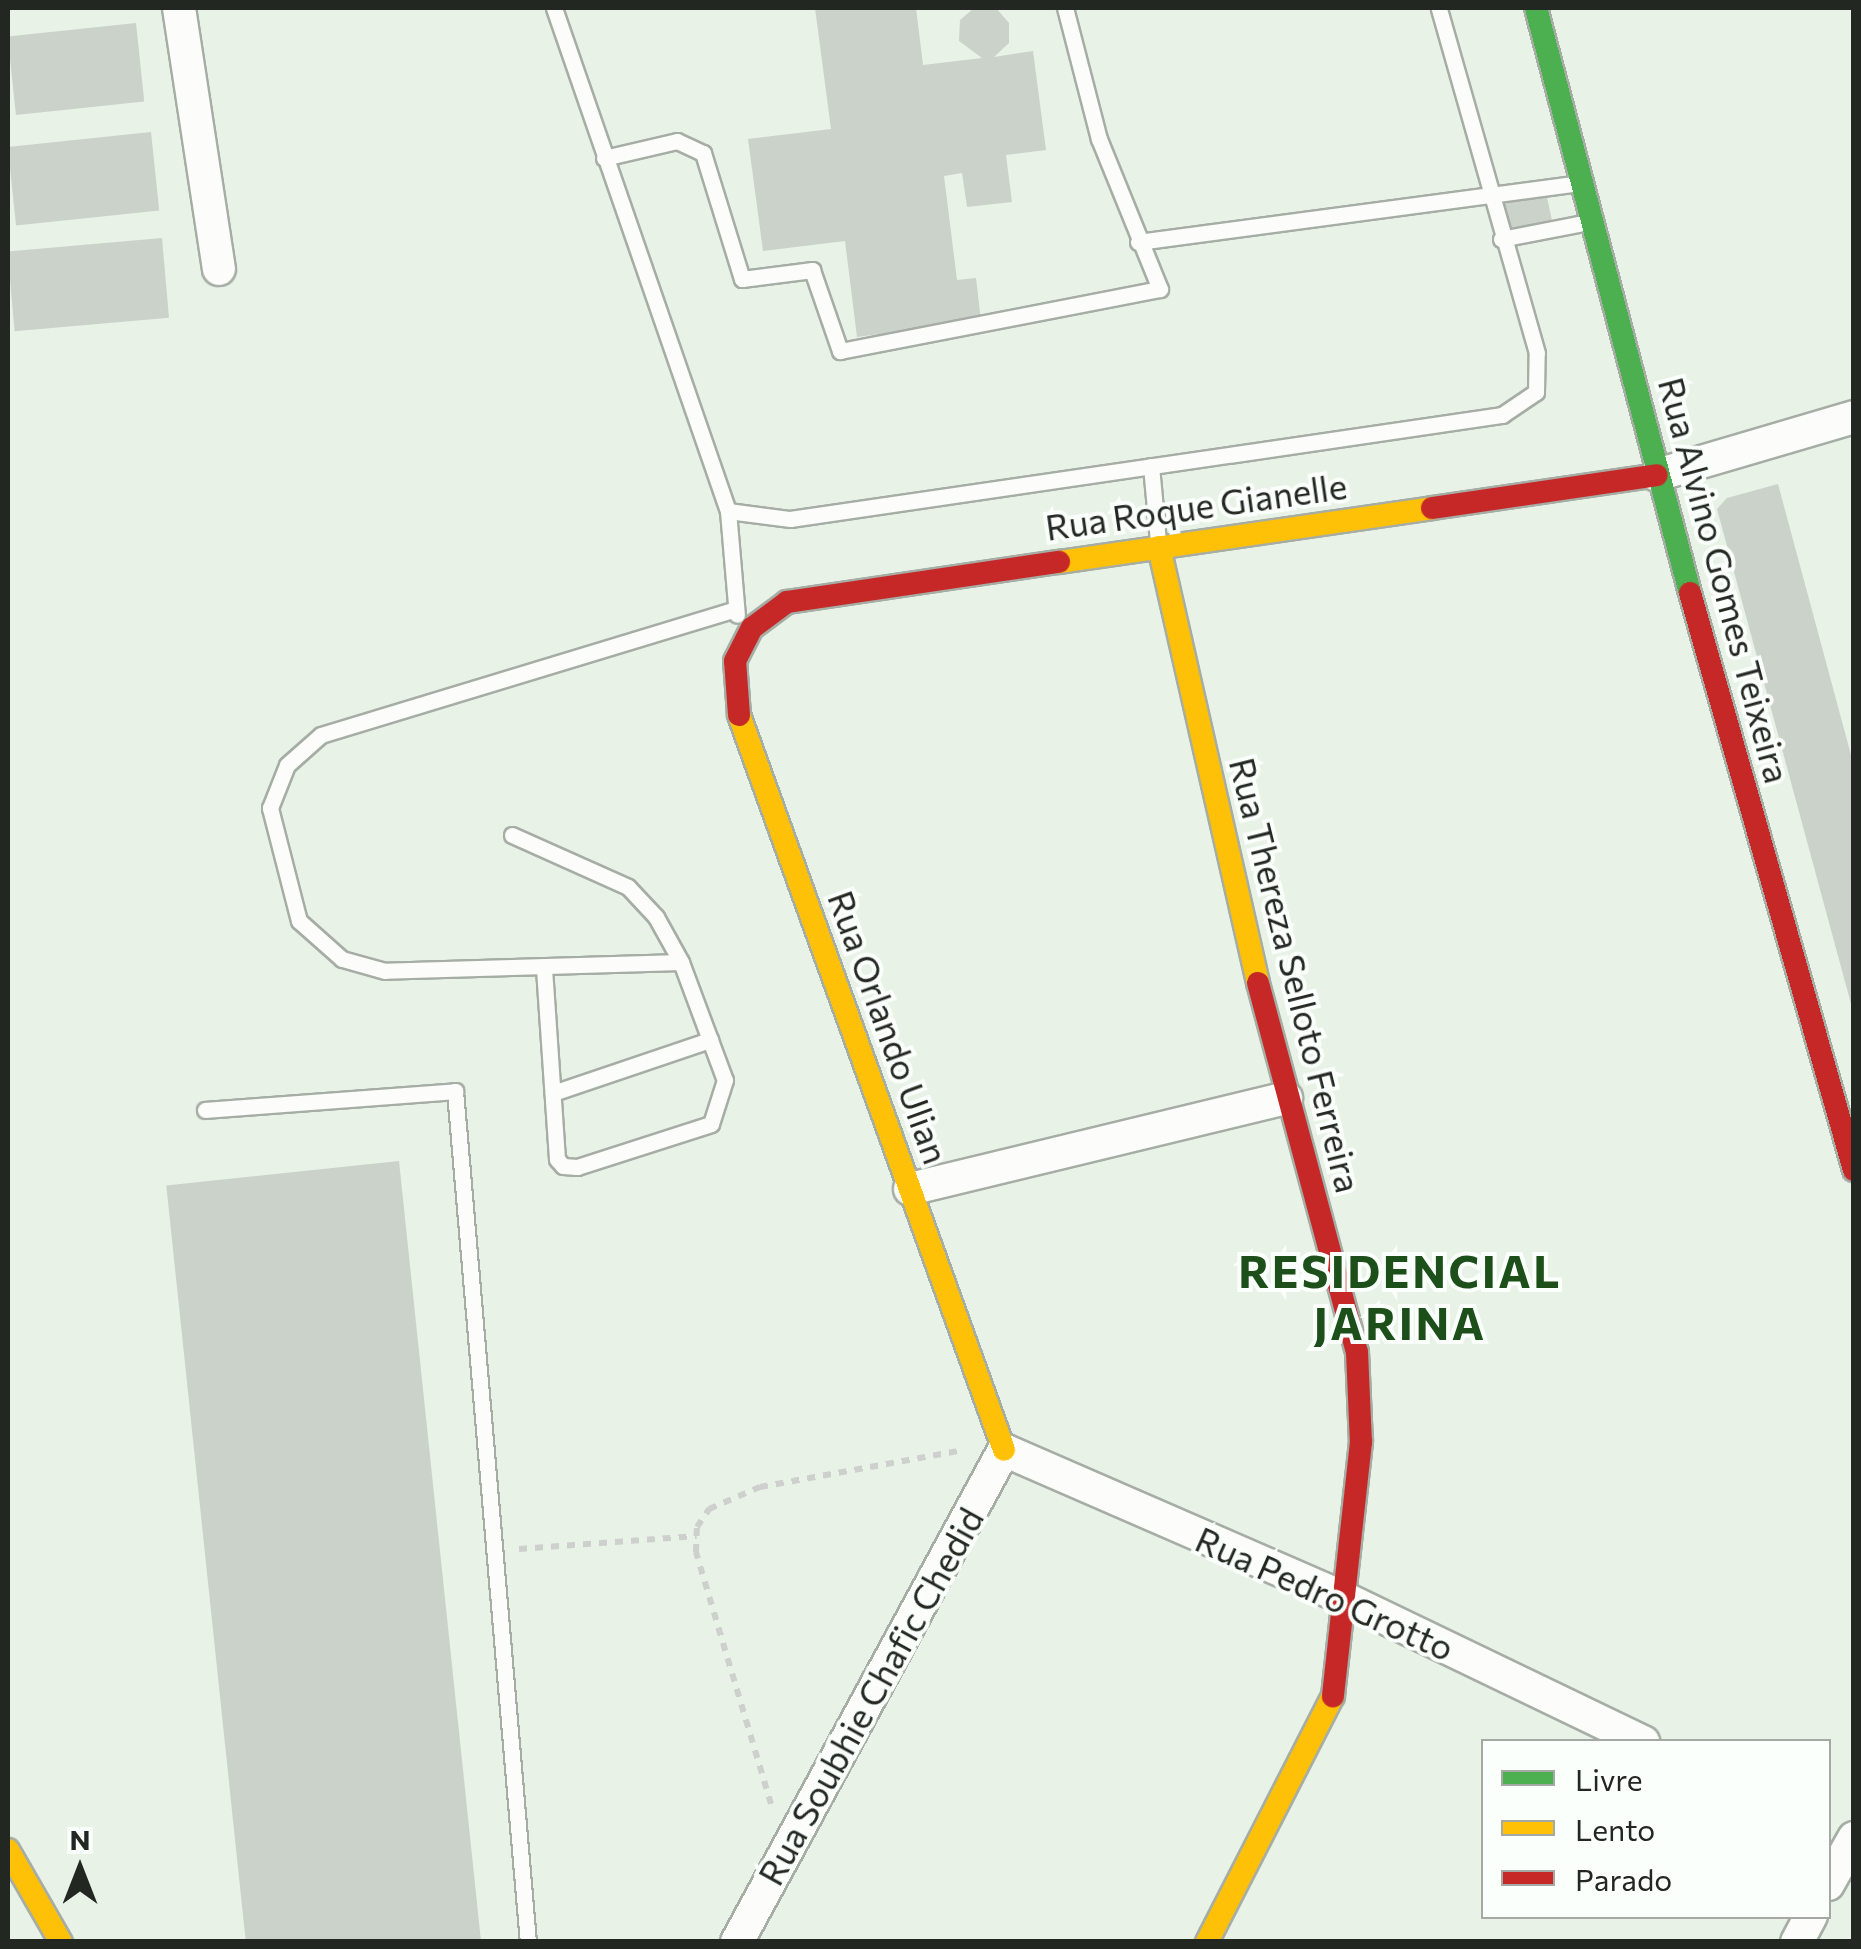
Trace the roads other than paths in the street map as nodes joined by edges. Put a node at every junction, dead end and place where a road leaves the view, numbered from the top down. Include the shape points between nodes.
1 (180, 8) edge
2 (554, 8) edge
3 (1065, 8) edge
4 (1439, 8) edge
5 (1536, 8) edge
6 (604, 158) junction
7 (1587, 182) junction
8 (1491, 196) junction
9 (1596, 221) junction
10 (1500, 239) junction
11 (1138, 242) junction
12 (219, 269) dead end
13 (1854, 417) edge
14 (1150, 466) junction
15 (1657, 475) junction
16 (728, 511) junction
17 (1159, 547) junction
18 (732, 610) junction
19 (752, 628) junction
20 (512, 835) dead end
21 (681, 962) junction
22 (544, 966) junction
23 (710, 1040) junction
24 (553, 1093) junction
25 (1286, 1098) junction
26 (1845, 1109) edge
27 (205, 1110) dead end
28 (1854, 1170) edge
29 (910, 1188) junction
30 (1003, 1446) junction
31 (1346, 1599) junction
32 (1637, 1739) edge
33 (1847, 1838) edge
34 (8, 1850) edge
35 (1831, 1877) edge
36 (1809, 1919) edge
37 (60, 1942) edge
38 (528, 1942) edge
39 (737, 1942) edge
40 (1207, 1942) edge
41 (1797, 1942) edge

1 - 12 street
2 - 6 lane
3 - 11 lane via 1099,139
4 - 8 lane
5 - 7 street, Rua Alvino Gomes Teixeira
6 - 11 lane via 676,140 703,153 742,279 812,270 840,351 1160,289
6 - 16 lane
7 - 8 lane
7 - 9 street, Rua Alvino Gomes Teixeira
8 - 10 lane
8 - 11 lane
9 - 10 lane
9 - 15 street, Rua Alvino Gomes Teixeira
10 - 14 lane via 1537,353 1536,392 1502,415
13 - 15 street
14 - 16 lane via 790,519
14 - 17 lane
15 - 17 street, Rua Roque Gianelle
15 - 26 street, Rua Alvino Gomes Teixeira
16 - 18 lane
17 - 19 street, Rua Roque Gianelle via 788,602
17 - 25 street, Rua Thereza Selloto Ferreira
18 - 19 lane
18 - 22 lane via 320,735 287,764 270,808 298,920 342,960 385,971
19 - 29 street, Rua Orlando Ulian via 735,662 733,697
20 - 21 lane via 628,888 656,918
21 - 22 lane
21 - 23 lane
22 - 24 lane
23 - 24 lane
23 - 24 lane via 725,1080 711,1124 578,1167 563,1166
25 - 29 street
25 - 31 street, Rua Thereza Selloto Ferreira via 1357,1352 1361,1442
26 - 28 street, Rua Alvino Gomes Teixeira
27 - 38 lane via 455,1090
29 - 30 street, Rua Orlando Ulian
30 - 31 street, Rua Pedro Grotto
30 - 39 street, Rua Soubhie Chafic Chedid
31 - 32 street, Rua Pedro Grotto
31 - 40 street, Rua Thereza Selloto Ferreira via 1332,1705
33 - 35 street
34 - 37 street
36 - 41 street

